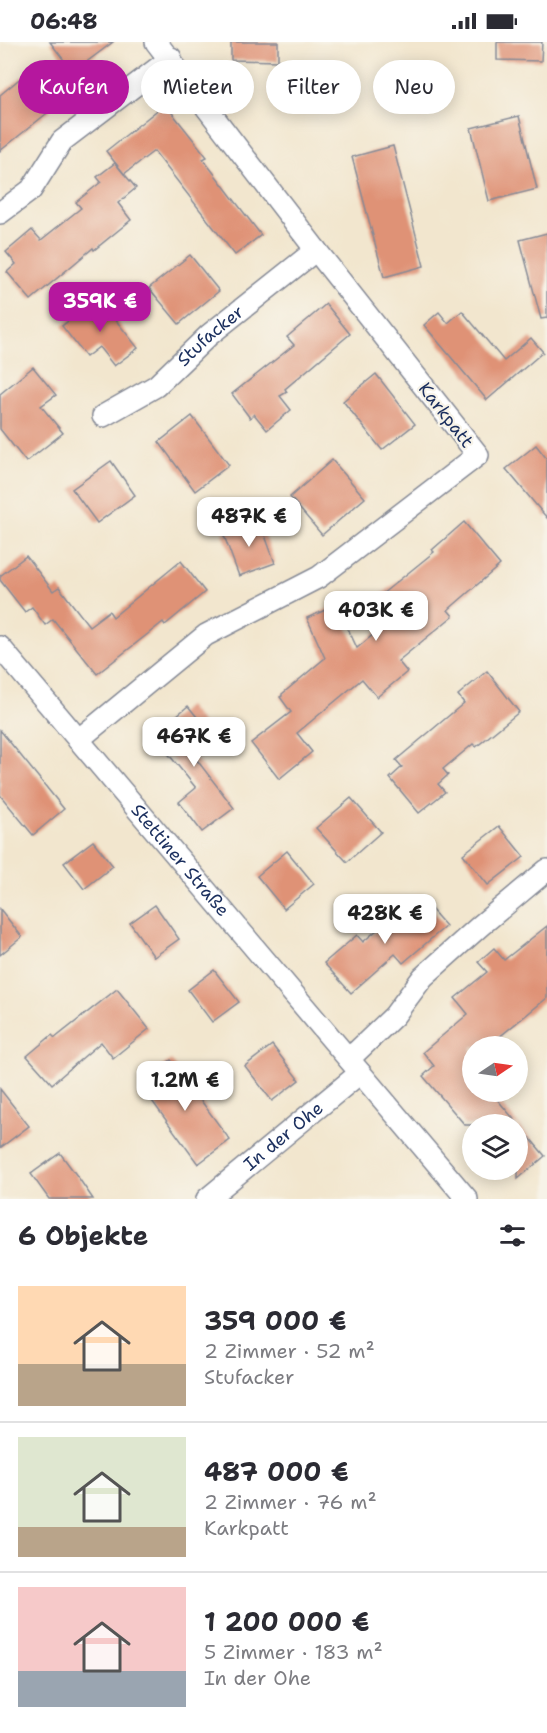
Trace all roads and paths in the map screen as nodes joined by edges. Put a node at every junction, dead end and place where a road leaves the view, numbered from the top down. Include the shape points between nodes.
1 (156, 42) edge
2 (171, 58) junction
3 (0, 213) edge
4 (316, 250) junction
5 (103, 416) dead end
6 (0, 647) edge
7 (78, 740) junction
8 (547, 870) edge
9 (354, 1066) junction
10 (207, 1199) edge
11 (467, 1199) edge

1 - 2 street, Karkpatt
2 - 3 street via 62,141 31,190
2 - 4 street, Karkpatt
4 - 5 street, Stufacker via 209,335 156,386
4 - 7 street, Karkpatt via 478,455 320,577 206,634
6 - 7 street, Stettiner Straße
7 - 9 street, Stettiner Straße
8 - 9 street, In der Ohe via 423,977
9 - 10 street, In der Ohe
9 - 11 street, Stettiner Straße

